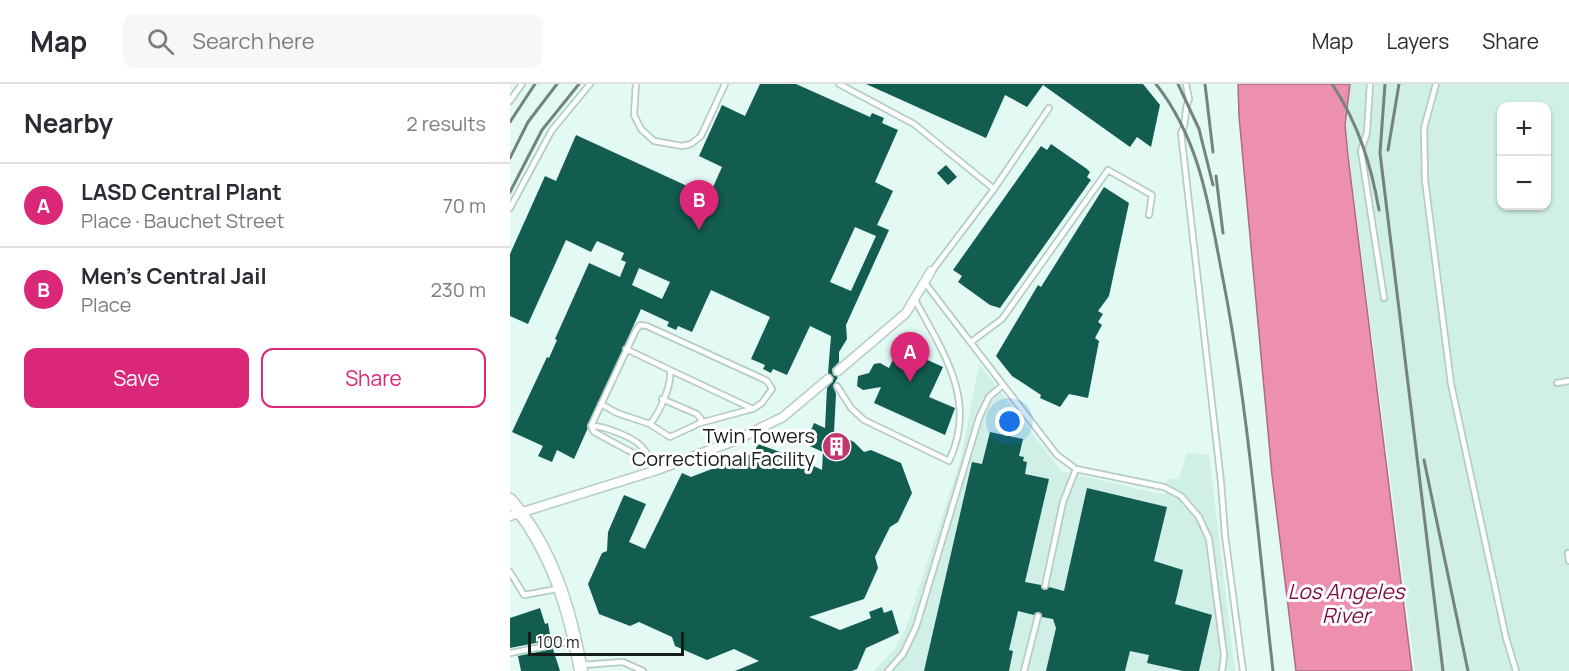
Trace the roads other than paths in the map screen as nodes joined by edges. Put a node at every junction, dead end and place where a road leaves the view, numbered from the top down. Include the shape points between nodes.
1 (522, 84) edge
2 (590, 84) edge
3 (636, 84) edge
4 (725, 84) edge
5 (839, 84) edge
6 (1186, 84) edge
7 (1370, 84) edge
8 (1436, 84) edge
9 (510, 101) edge
10 (1049, 108) dead end
11 (994, 189) junction
12 (510, 208) edge
13 (1149, 215) dead end
14 (931, 271) joint
15 (925, 283) junction
16 (1384, 298) dead end
17 (915, 300) junction
18 (971, 342) junction
19 (626, 349) junction
20 (670, 370) junction
21 (838, 371) dead end
22 (828, 379) dead end
23 (1569, 381) edge
24 (1557, 383) dead end
25 (1004, 385) junction
26 (837, 386) dead end
27 (662, 399) junction
28 (601, 404) junction
29 (753, 409) junction
30 (648, 423) junction
31 (700, 423) junction
32 (591, 426) junction
33 (646, 453) junction
34 (1076, 469) junction
35 (657, 470) junction
36 (510, 500) edge
37 (515, 514) edge
38 (1568, 553) edge
39 (1569, 561) edge
40 (510, 572) edge
41 (1045, 586) dead end
42 (560, 588) junction
43 (1038, 616) dead end
44 (575, 641) junction
45 (510, 653) edge
46 (580, 668) edge
47 (642, 671) edge
48 (888, 671) edge
49 (1024, 671) edge
50 (1222, 671) edge
51 (1243, 671) edge
52 (1516, 671) edge

1 - 9 lane
2 - 12 lane via 552,130
3 - 4 lane via 634,115 641,129 654,141 682,146 700,136
5 - 11 lane via 914,124
6 - 51 lane via 1189,99 1180,133
7 - 16 lane via 1367,132 1361,151
8 - 52 lane via 1425,122 1423,160 1449,368
10 - 11 lane
11 - 14 lane
13 - 18 lane via 1152,195 1108,170 1002,319
14 - 15 street
15 - 17 street
15 - 18 lane
17 - 21 street via 906,313
17 - 26 lane via 950,363 961,406 956,446 949,461 864,420
18 - 25 lane
19 - 20 lane
19 - 28 lane
19 - 29 lane via 640,325 647,326 744,369 768,381 772,389 762,404
20 - 27 lane via 671,379
20 - 29 lane
22 - 35 street via 783,417 759,430
23 - 24 lane
25 - 34 lane via 1057,454
25 - 48 lane via 989,397 981,412 916,627 903,654
27 - 30 lane via 657,416
27 - 31 lane via 697,414
28 - 30 lane
28 - 32 lane
29 - 31 lane
30 - 31 lane via 670,437
32 - 33 lane via 594,432 633,453
32 - 33 lane via 600,425 640,444
33 - 35 lane
34 - 41 lane via 1063,502
34 - 50 lane via 1164,487 1181,496 1199,517 1209,539 1224,655
35 - 37 street
36 - 37 main road
37 - 42 main road via 542,545
38 - 39 lane
40 - 42 lane via 524,595
42 - 44 main road
43 - 49 lane
44 - 45 lane
44 - 46 main road
46 - 47 lane via 623,662

